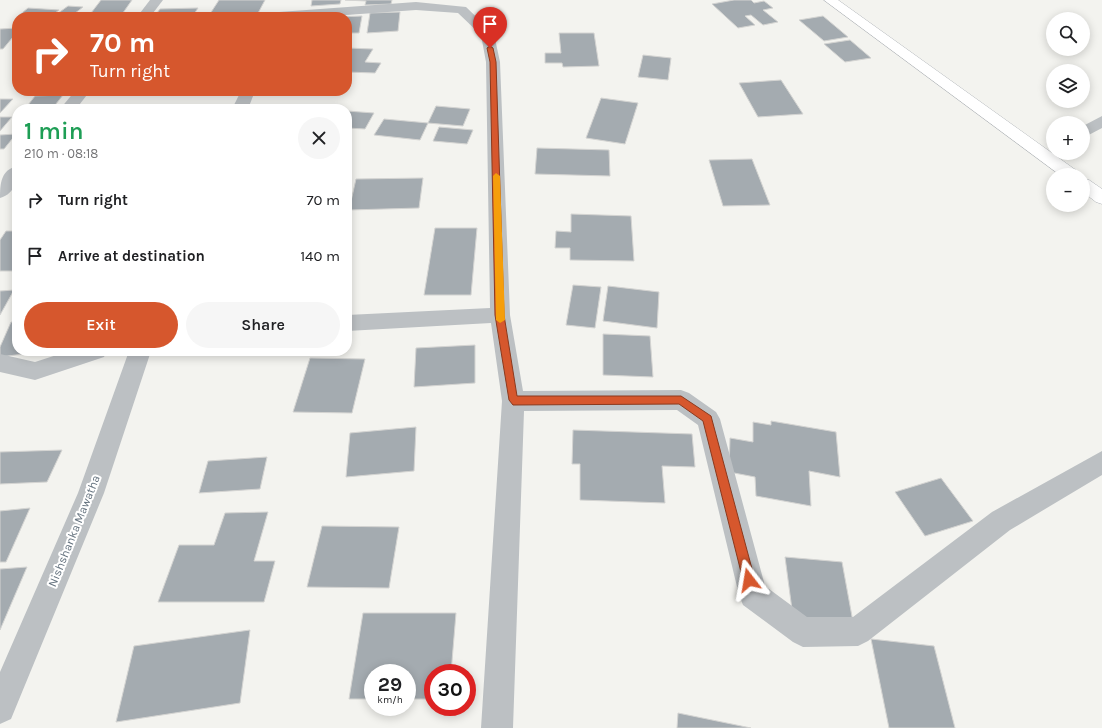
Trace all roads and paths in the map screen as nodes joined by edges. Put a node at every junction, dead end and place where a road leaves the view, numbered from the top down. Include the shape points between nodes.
1 (157, 0) edge
2 (830, 0) edge
3 (147, 12) edge
4 (299, 12) edge
5 (79, 96) edge
6 (72, 104) edge
7 (1102, 121) edge
8 (1090, 129) edge
9 (1046, 152) edge
10 (1055, 160) edge
11 (1064, 168) edge
12 (12, 177) edge
13 (1090, 189) edge
14 (0, 192) edge
15 (1102, 198) edge
16 (500, 315) junction
17 (352, 323) edge
18 (81, 356) edge
19 (138, 356) edge
20 (0, 363) edge
21 (513, 400) junction
22 (1102, 462) edge
23 (0, 708) edge
24 (497, 728) edge

1 - 3 street
2 - 9 street
4 - 16 street via 416,6 462,10 487,34 493,62
5 - 6 street
7 - 8 street
10 - 11 street
12 - 14 street
13 - 15 street
16 - 17 street
16 - 21 street
18 - 20 street via 35,371
19 - 23 street, Nishshanka Mawatha via 91,493
21 - 22 street via 681,400 708,419 753,595 803,632 858,631 1001,521
21 - 24 street

